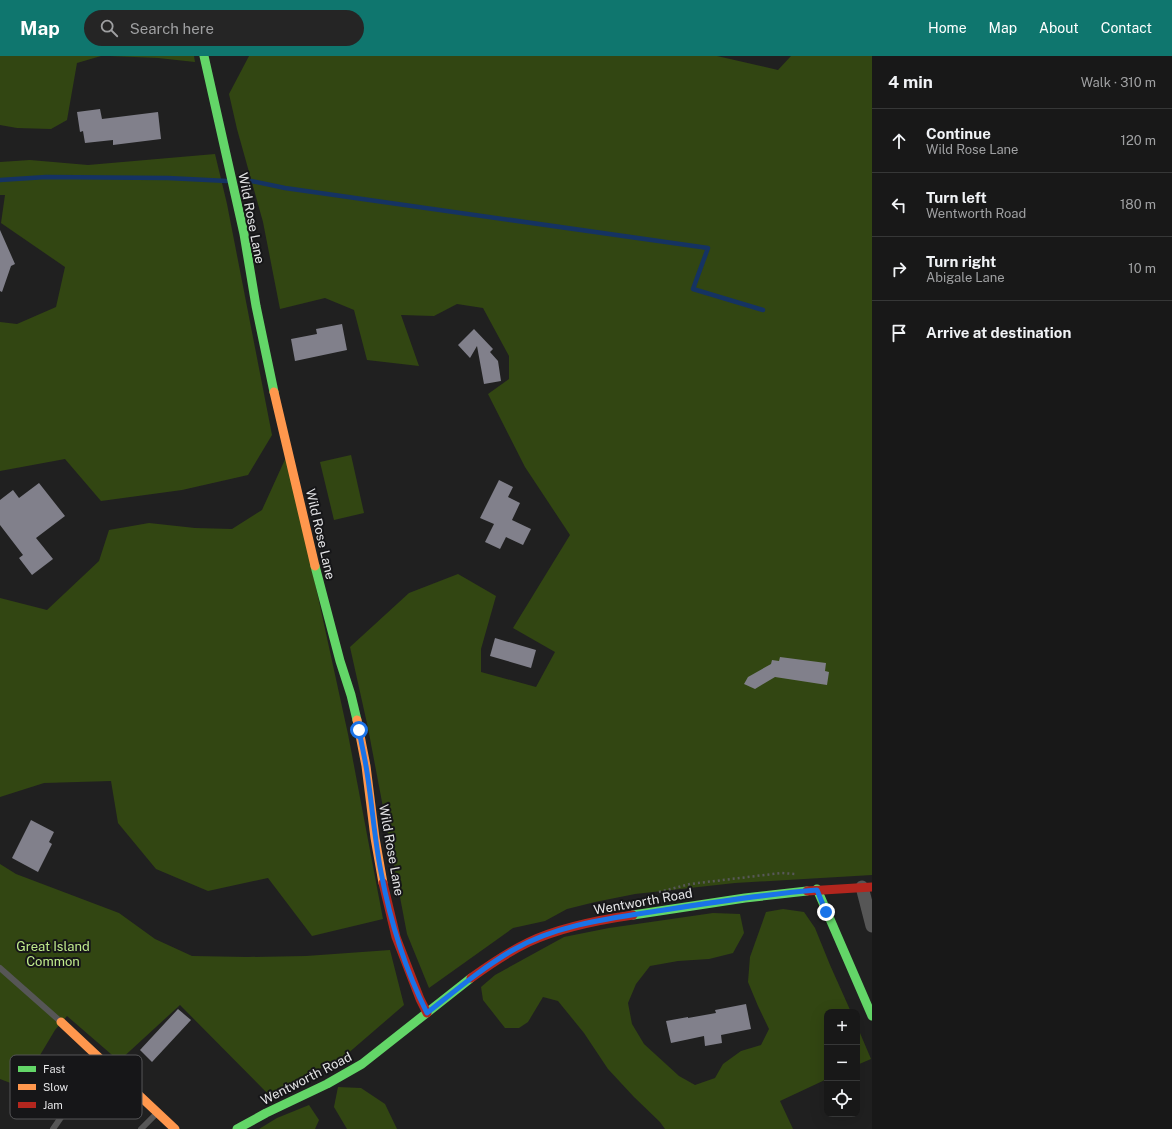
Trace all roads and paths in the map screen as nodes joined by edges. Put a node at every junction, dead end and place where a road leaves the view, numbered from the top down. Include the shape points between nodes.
1 (204, 56) edge
2 (867, 887) edge
3 (817, 890) junction
4 (872, 926) edge
5 (0, 968) edge
6 (427, 1013) junction
7 (872, 1016) edge
8 (61, 1022) joint
9 (96, 1055) edge
10 (142, 1098) edge
11 (158, 1113) junction
12 (60, 1119) edge
13 (53, 1129) edge
14 (141, 1129) edge
15 (175, 1129) edge
16 (237, 1129) edge

1 - 6 street, Wild Rose Lane via 244,234 274,391 321,591 359,730 381,873 396,938
2 - 3 street, Wentworth Road
2 - 4 street
3 - 6 street, Wentworth Road via 633,915 555,932 513,950 483,969
3 - 7 street
5 - 8 lane
6 - 16 street, Wentworth Road via 357,1068
8 - 9 street
10 - 11 street
11 - 14 lane
11 - 15 street
12 - 13 lane

